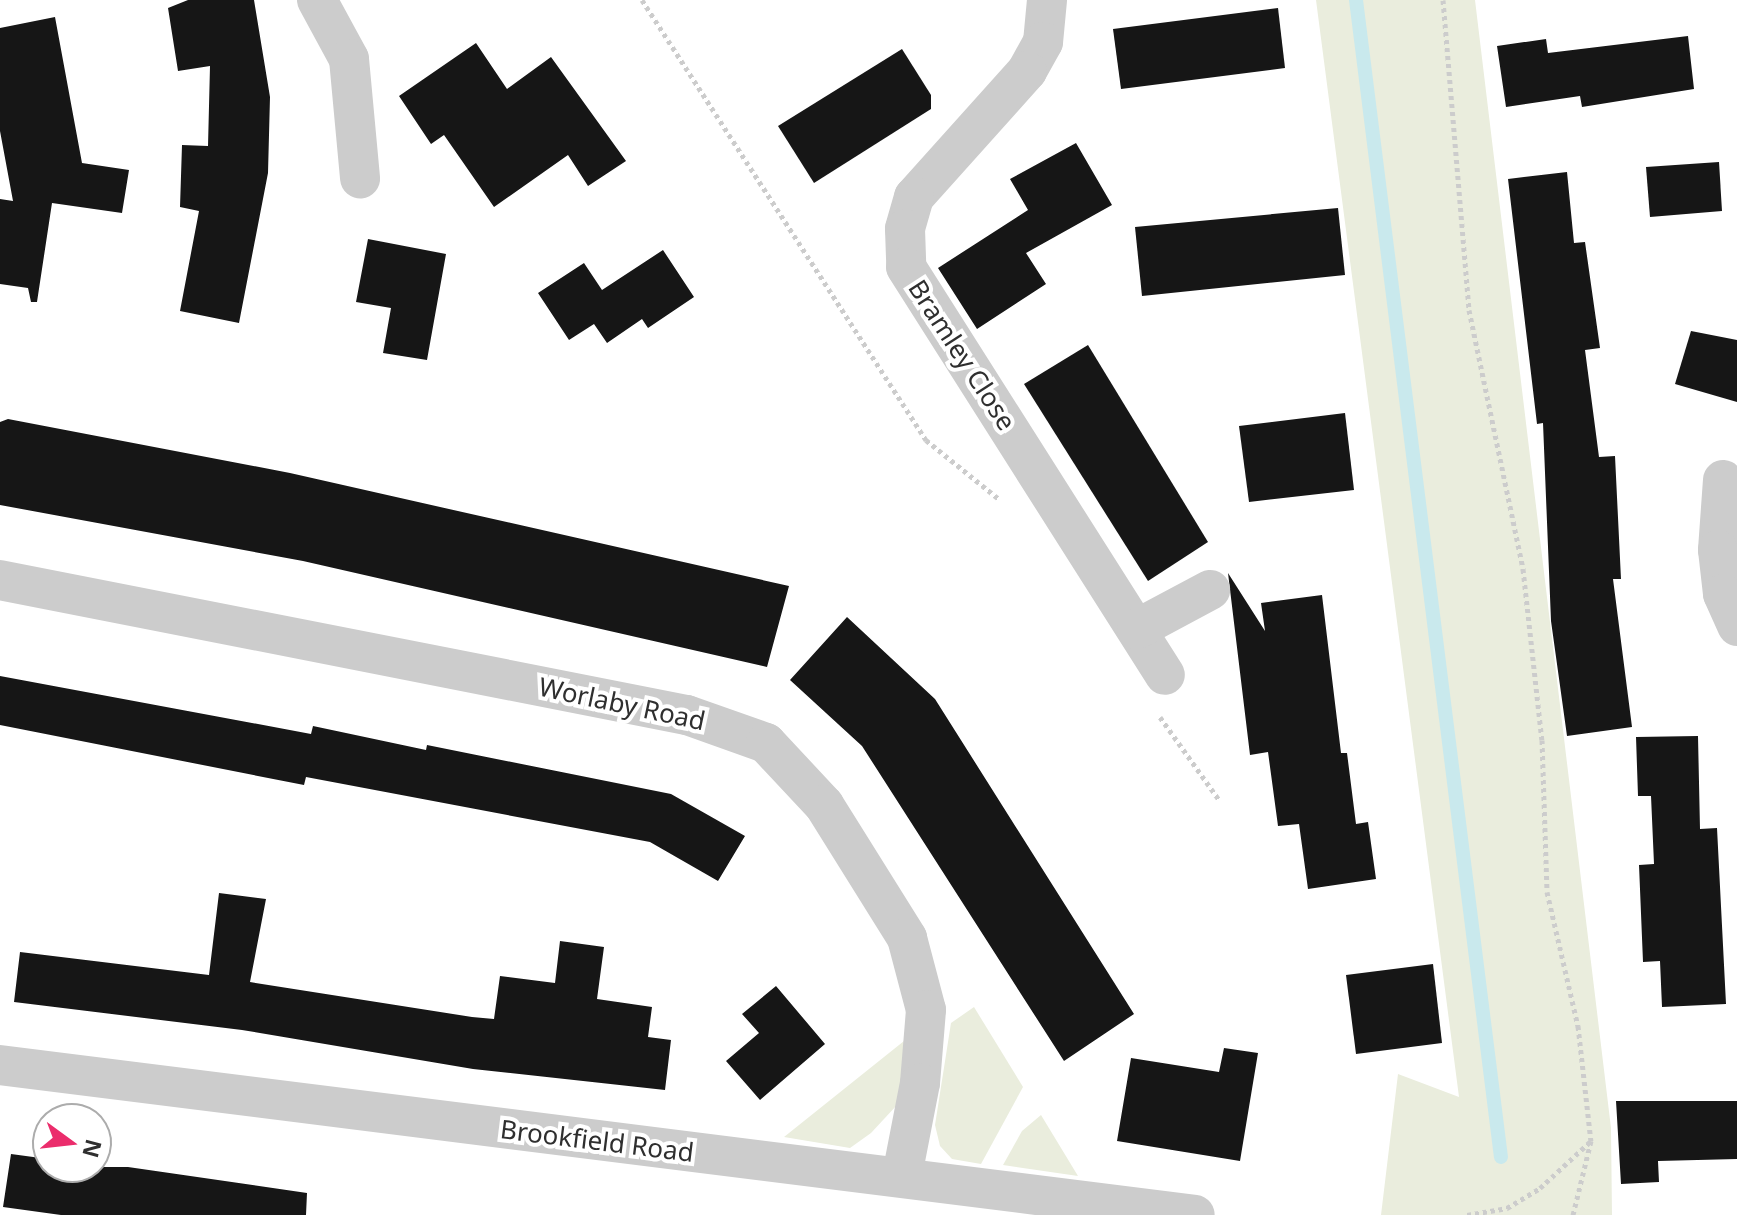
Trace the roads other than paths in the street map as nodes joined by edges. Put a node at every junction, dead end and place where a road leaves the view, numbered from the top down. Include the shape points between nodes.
1 (317, 0) edge
2 (1047, 0) edge
3 (360, 178) dead end
4 (1723, 480) dead end
5 (0, 580) edge
6 (1210, 590) dead end
7 (1737, 626) edge
8 (1137, 629) junction
9 (1158, 690) road end
10 (0, 1065) edge
11 (902, 1176) junction
12 (1195, 1215) edge

1 - 3 street via 349,59
2 - 8 street, Bramley Close via 1043,42 1027,71 914,197 905,229 906,267
4 - 7 street via 1718,550 1723,594
5 - 11 street, Worlaby Road via 687,715 766,743 824,805 907,938 926,1010 920,1083
6 - 8 street
8 - 9 street, Bramley Close
10 - 11 street, Brookfield Road
11 - 12 street, Brookfield Road

